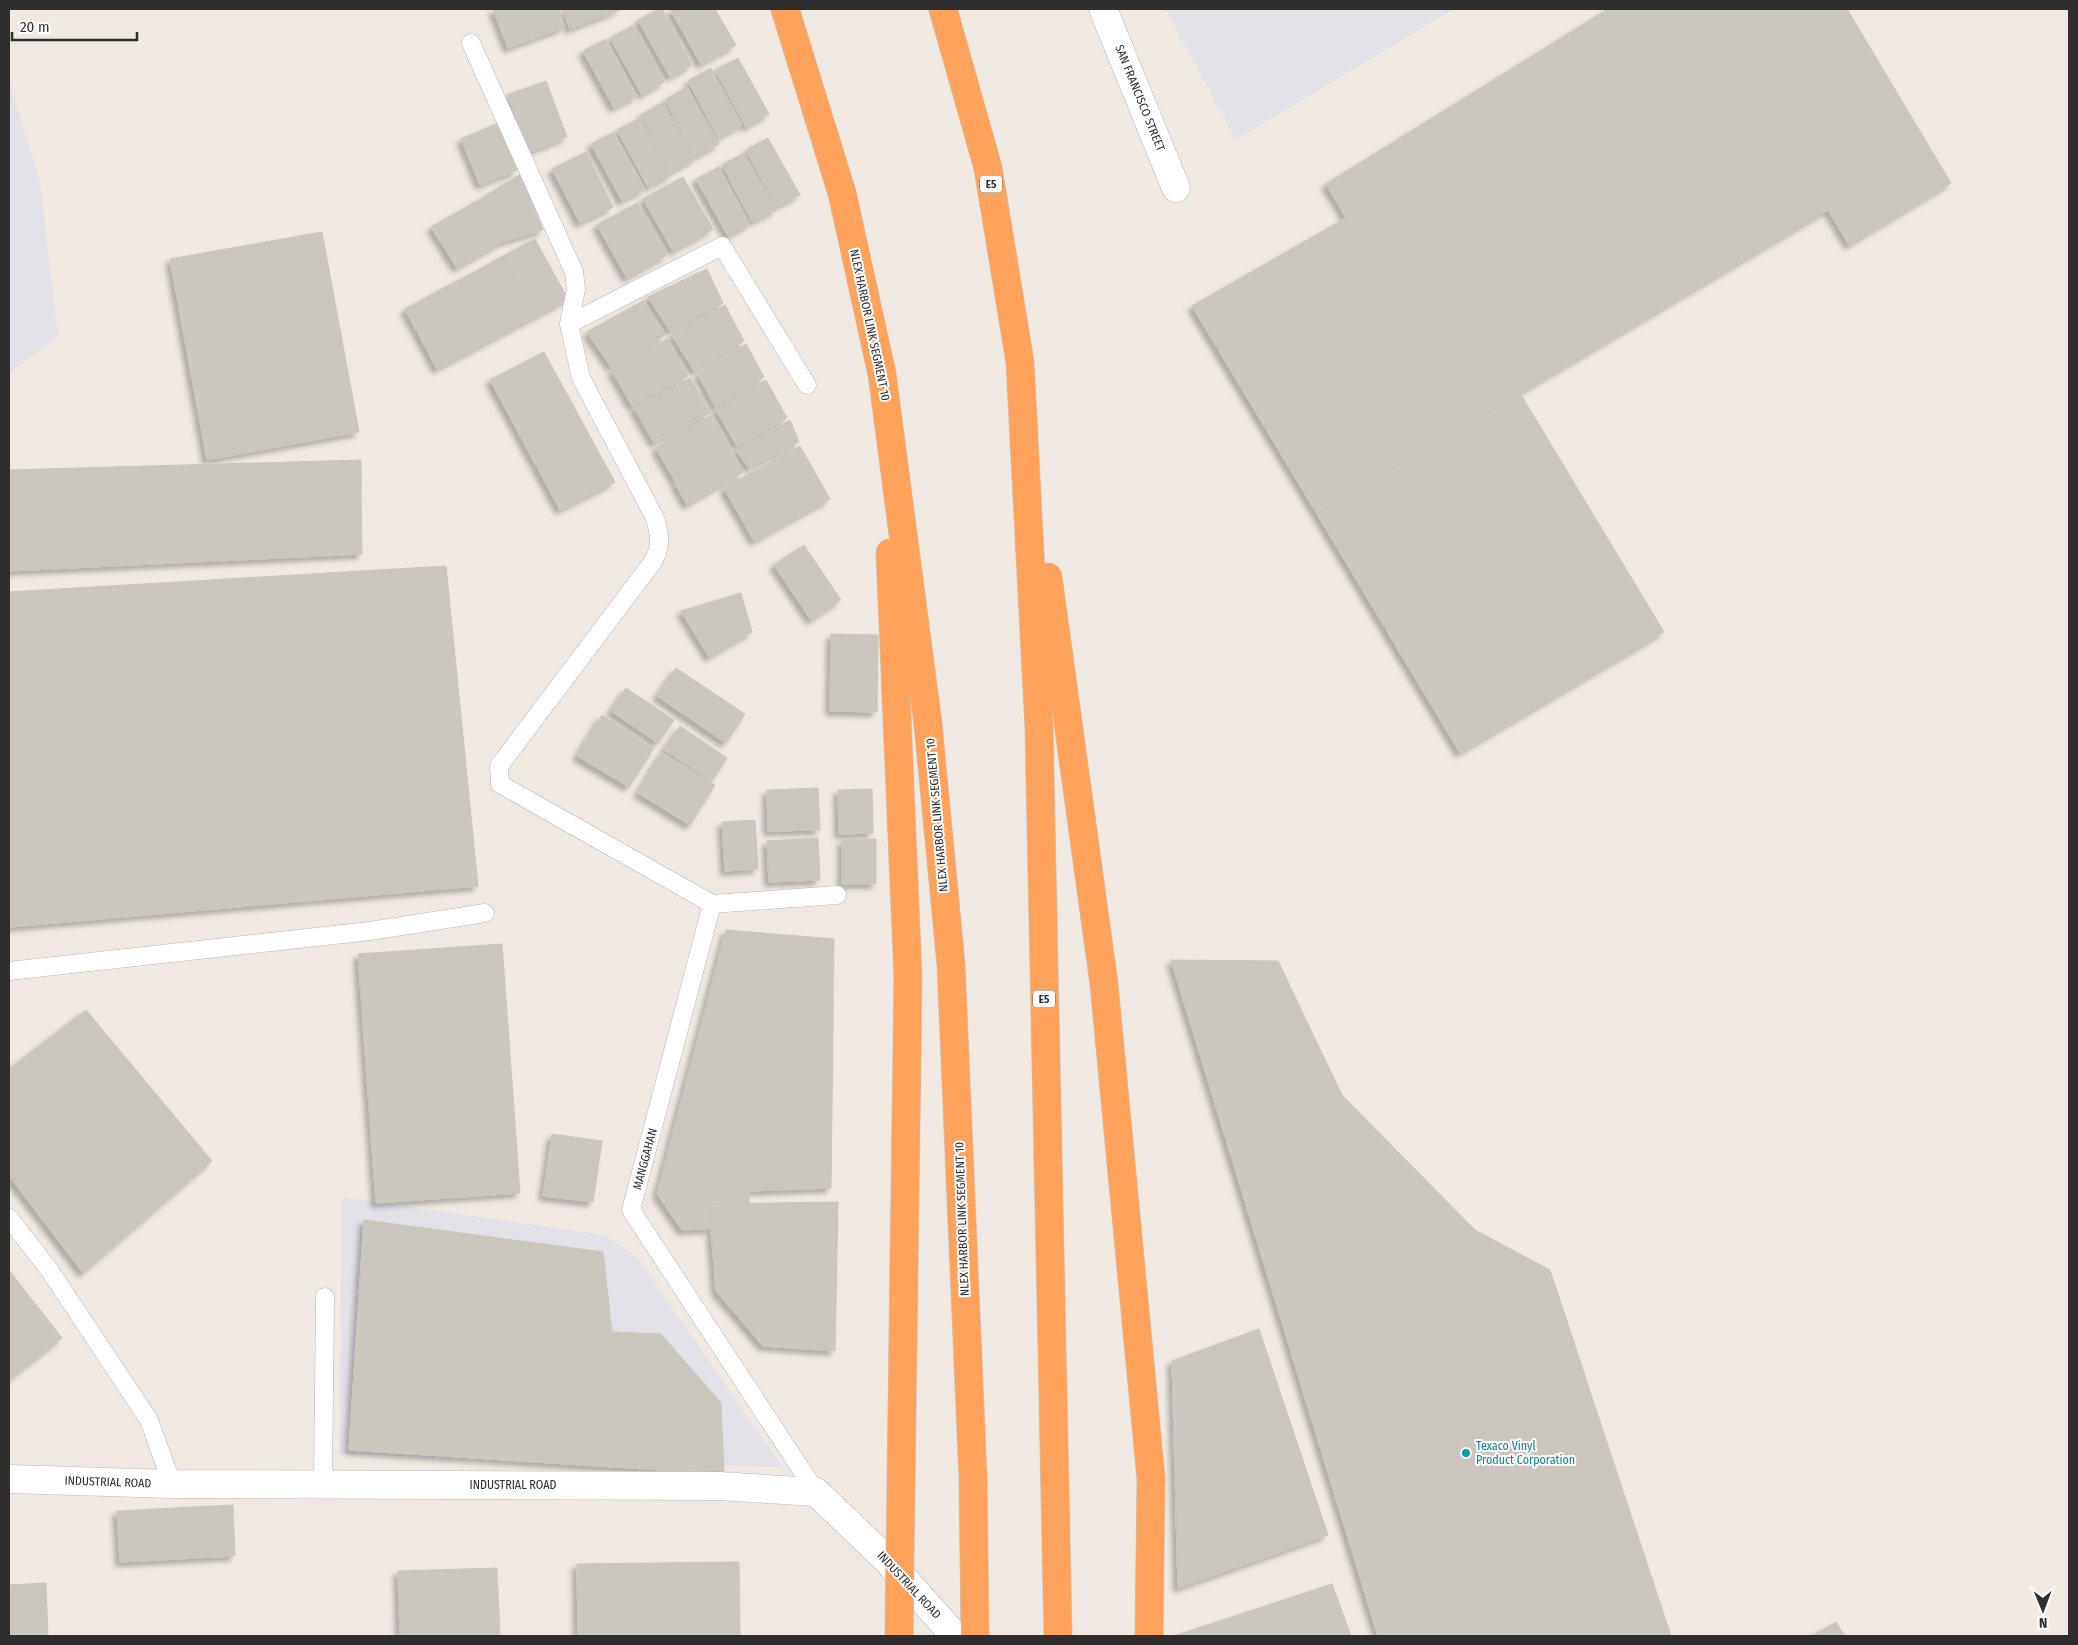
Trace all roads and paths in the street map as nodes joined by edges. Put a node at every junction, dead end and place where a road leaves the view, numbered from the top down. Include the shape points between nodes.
1 (785, 9) edge
2 (944, 9) edge
3 (1103, 9) edge
4 (471, 43) dead end
5 (1176, 188) dead end
6 (569, 324) junction
7 (1020, 362) junction
8 (882, 374) junction
9 (807, 385) dead end
10 (837, 895) dead end
11 (712, 904) junction
12 (484, 913) dead end
13 (9, 971) edge
14 (9, 1218) edge
15 (325, 1297) dead end
16 (9, 1479) edge
17 (172, 1484) junction
18 (322, 1484) junction
19 (816, 1492) junction
20 (899, 1636) edge
21 (955, 1636) edge
22 (975, 1636) edge
23 (1058, 1636) edge
24 (1149, 1636) edge

1 - 8 highway, NLEX HARBOR LINK SEGMENT 10 via 842,193
2 - 7 highway, E5 via 988,168
3 - 5 street, SAN FRANCISCO STREET
4 - 6 lane via 574,272 576,289
6 - 9 lane via 722,246
6 - 11 lane via 581,378 655,518 660,542 652,563 499,766 500,784
7 - 23 highway, E5 via 1039,728
7 - 24 highway via 1105,994 1150,1479
8 - 20 highway, bridge via 908,977
8 - 22 highway, NLEX HARBOR LINK SEGMENT 10 via 928,724 951,965 972,1478
10 - 11 lane
11 - 19 lane, MANGGAHAN via 631,1210
12 - 13 lane via 370,931
14 - 17 lane via 48,1268 149,1420
15 - 18 lane
16 - 17 street, INDUSTRIAL ROAD
17 - 18 street, INDUSTRIAL ROAD
18 - 19 street, INDUSTRIAL ROAD via 719,1486
19 - 21 street, INDUSTRIAL ROAD via 888,1561

